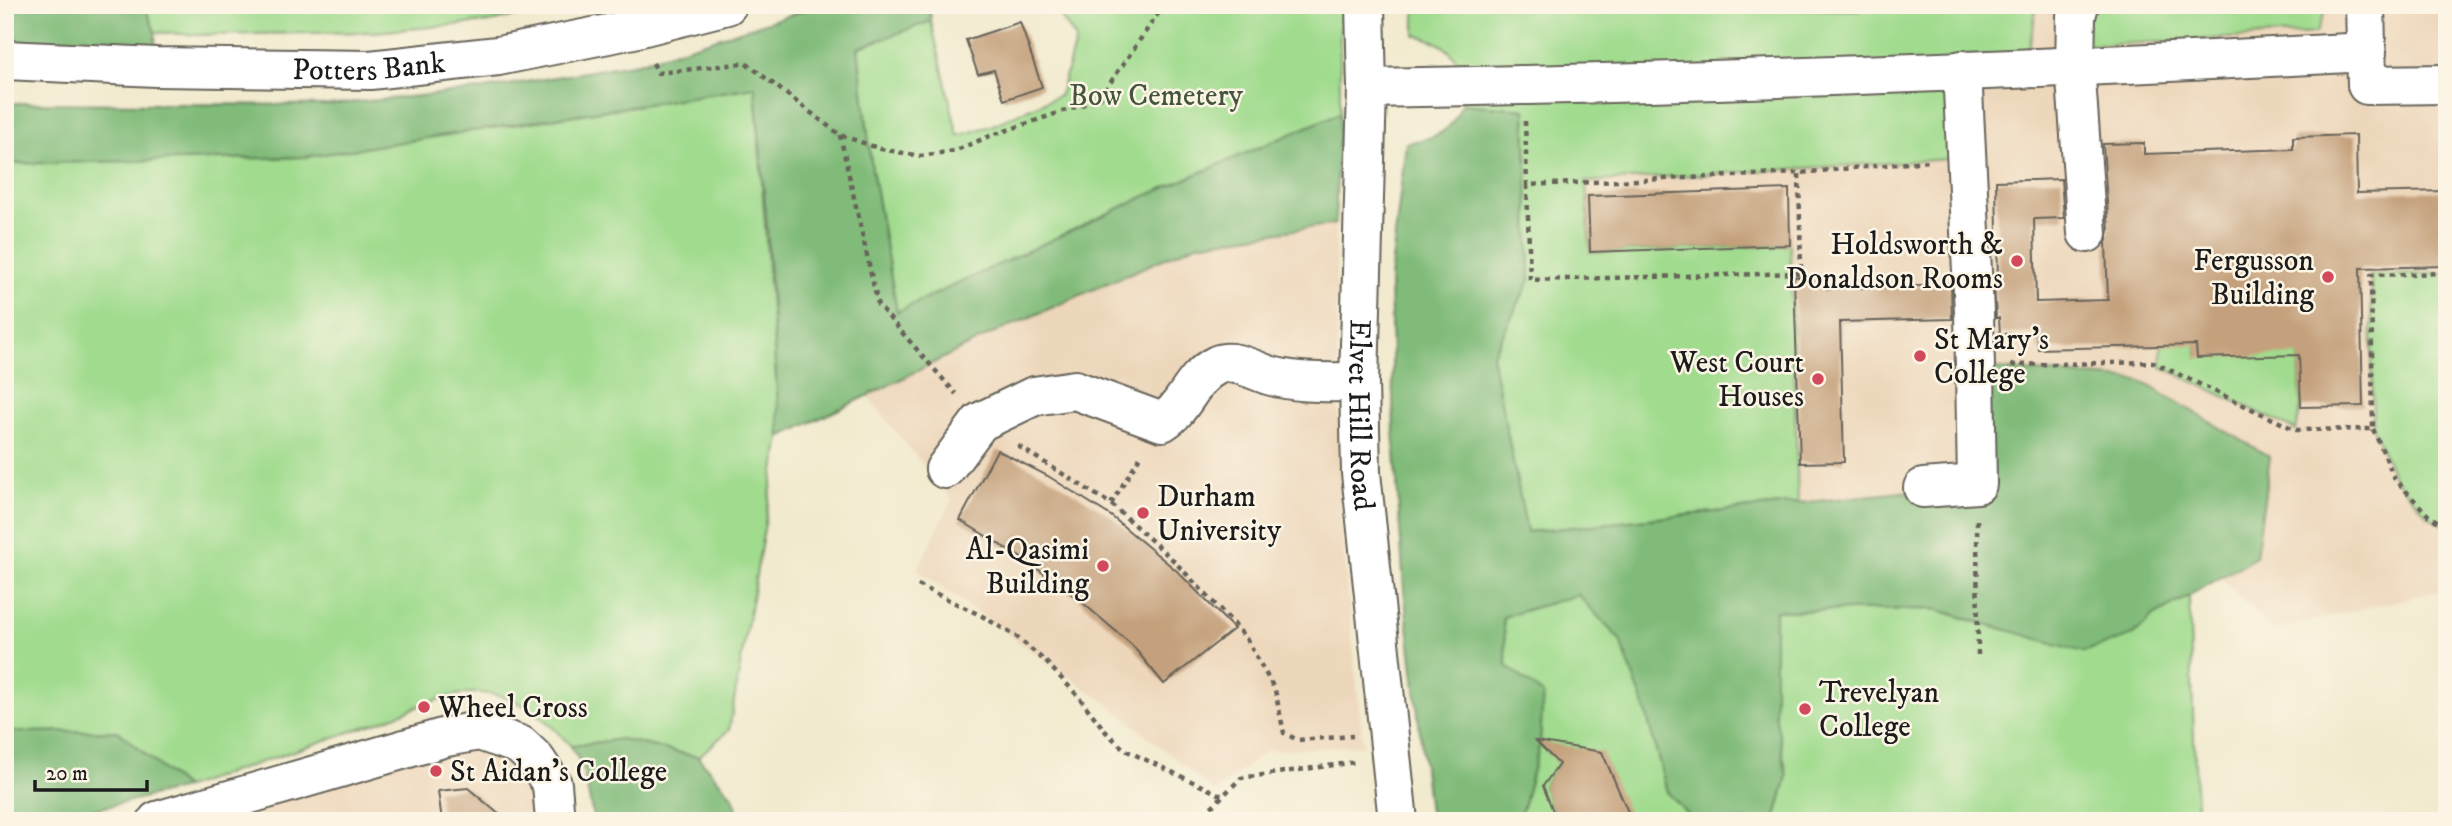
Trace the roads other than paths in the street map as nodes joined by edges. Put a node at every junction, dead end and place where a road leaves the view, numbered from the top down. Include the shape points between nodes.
1 (727, 5) edge
2 (1365, 5) edge
3 (2079, 5) edge
4 (2365, 5) edge
5 (2367, 52) junction
6 (5, 60) edge
7 (2076, 65) junction
8 (1962, 70) junction
9 (2447, 84) edge
10 (1367, 88) junction
11 (2087, 233) dead end
12 (1359, 382) junction
13 (945, 469) dead end
14 (1923, 488) dead end
15 (158, 821) edge
16 (555, 821) edge
17 (1398, 821) edge

1 - 6 street, Potters Bank via 498,56 370,70
2 - 10 street, Elvet Hill Road
3 - 7 street
4 - 5 street
5 - 7 street
5 - 9 street via 2367,85
7 - 8 street
7 - 11 street
8 - 10 street
8 - 14 street via 1975,312 1977,484
10 - 12 street, Elvet Hill Road
12 - 13 street via 1298,382 1241,365 1220,364 1200,375 1179,408 1161,422 1075,390 1034,396 980,422
12 - 17 street, Elvet Hill Road via 1361,472
15 - 16 street via 479,731 520,745 535,758 552,784

